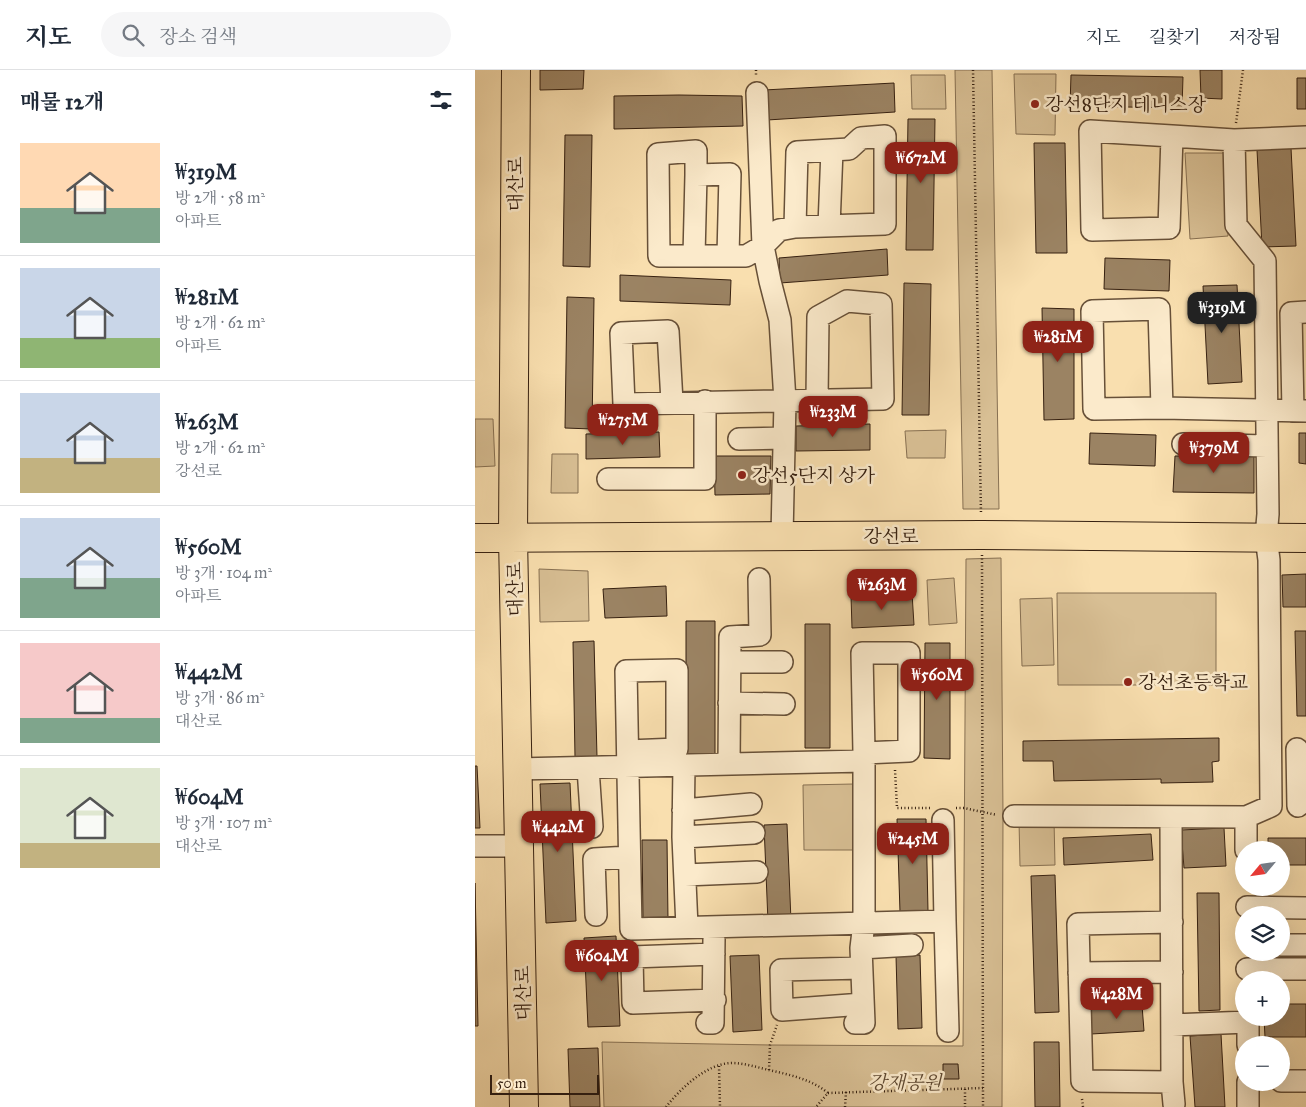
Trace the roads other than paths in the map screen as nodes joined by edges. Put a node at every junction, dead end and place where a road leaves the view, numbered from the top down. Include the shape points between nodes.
1 (516, 70) edge
2 (757, 93) dead end
3 (1172, 136) junction
4 (1306, 137) edge
5 (1234, 140) junction
6 (832, 150) junction
7 (696, 175) junction
8 (829, 226) junction
9 (795, 227) junction
10 (763, 246) junction
11 (694, 256) junction
12 (728, 256) junction
13 (1306, 312) edge
14 (817, 399) junction
15 (785, 401) junction
16 (672, 402) dead end
17 (705, 402) junction
18 (1162, 408) junction
19 (1267, 411) junction
20 (1300, 411) edge
21 (784, 438) junction
22 (739, 439) dead end
23 (1183, 444) dead end
24 (1267, 446) junction
25 (607, 479) dead end
26 (782, 536) junction
27 (513, 537) junction
28 (1266, 537) junction
29 (475, 538) edge
30 (1306, 538) edge
31 (759, 580) dead end
32 (730, 662) junction
33 (782, 662) dead end
34 (729, 704) junction
35 (784, 704) dead end
36 (1301, 749) edge
37 (1271, 750) junction
38 (864, 757) junction
39 (628, 759) junction
40 (729, 764) junction
41 (684, 765) junction
42 (588, 768) junction
43 (517, 770) junction
44 (751, 804) dead end
45 (1271, 806) junction
46 (1302, 806) edge
47 (683, 810) junction
48 (944, 812) road end
49 (1014, 816) road end
50 (1171, 817) junction
51 (1246, 817) junction
52 (592, 827) dead end
53 (754, 833) dead end
54 (683, 836) junction
55 (1246, 841) edge
56 (475, 846) edge
57 (520, 846) junction
58 (629, 857) junction
59 (757, 872) dead end
60 (685, 875) junction
61 (1247, 903) edge
62 (1306, 908) edge
63 (596, 915) dead end
64 (945, 921) junction
65 (1172, 922) junction
66 (864, 923) junction
67 (714, 926) junction
68 (687, 927) junction
69 (912, 945) dead end
70 (1290, 945) edge
71 (1306, 945) edge
72 (714, 954) junction
73 (861, 958) junction
74 (1247, 967) edge
75 (1306, 969) edge
76 (1172, 972) junction
77 (1079, 973) junction
78 (715, 1000) junction
79 (1235, 1021) edge
80 (707, 1023) dead end
81 (1172, 1025) junction
82 (948, 1031) dead end
83 (1290, 1081) edge
84 (1306, 1081) edge
85 (1172, 1082) junction
86 (1248, 1091) edge
87 (1174, 1104) dead end
88 (524, 1107) edge
89 (1249, 1107) edge

1 - 27 main road, 대산로
2 - 10 lane
3 - 3 lane via 1090,131 1092,230 1169,228
3 - 5 lane
4 - 5 lane
5 - 19 lane via 1236,225 1265,261
6 - 8 lane
6 - 8 lane via 849,149 861,138 885,136 885,224
6 - 9 lane via 797,152
7 - 11 lane
7 - 11 lane via 696,151 658,154 659,256
7 - 12 lane via 730,174
8 - 9 lane
9 - 10 lane via 779,230
10 - 12 lane via 746,256
10 - 15 lane via 780,320
11 - 12 lane
13 - 20 lane via 1291,313
14 - 14 lane via 883,399 881,304 847,302 818,318
14 - 15 lane
15 - 17 lane
15 - 21 lane
16 - 17 lane
17 - 25 lane via 705,479
18 - 18 lane via 1159,309 1092,311 1094,409
18 - 19 lane
19 - 20 lane
19 - 24 lane
21 - 22 lane
21 - 26 lane
23 - 24 lane
24 - 28 lane
26 - 27 main road, 강선로
26 - 28 main road, 강선로
27 - 29 main road, 강선로
27 - 43 main road, 대산로
28 - 30 main road, 강선로
28 - 37 lane
31 - 32 lane via 761,635 730,637
32 - 33 lane
32 - 34 lane
34 - 35 lane
34 - 40 lane
36 - 37 lane
36 - 46 lane
37 - 45 lane
38 - 38 lane via 862,653 909,653 909,751
38 - 40 lane
38 - 66 lane
39 - 41 lane
39 - 42 lane
39 - 58 lane
40 - 41 lane
41 - 47 lane
42 - 43 lane
42 - 52 lane
43 - 57 main road, 대산로
44 - 47 lane
45 - 46 lane
45 - 51 lane
47 - 54 lane
48 - 64 lane
49 - 50 lane
50 - 51 lane
50 - 65 lane
51 - 55 lane
53 - 54 lane
54 - 60 lane
56 - 57 lane
57 - 88 main road, 대산로
58 - 63 lane via 594,859
58 - 68 lane via 631,929
59 - 60 lane
60 - 68 lane
61 - 62 lane
64 - 66 lane
64 - 82 lane
65 - 76 lane
65 - 77 lane via 1078,924
66 - 67 lane
66 - 73 lane
67 - 68 lane
67 - 72 lane
69 - 73 lane
70 - 71 lane
72 - 78 lane
72 - 78 lane via 632,958 633,1003
73 - 73 lane via 859,1014 782,1010 781,970
74 - 75 lane
76 - 77 lane
76 - 81 lane
77 - 85 lane via 1082,1081
78 - 80 lane via 713,1023
79 - 81 lane
81 - 85 lane
83 - 84 lane
85 - 87 lane
86 - 89 lane

